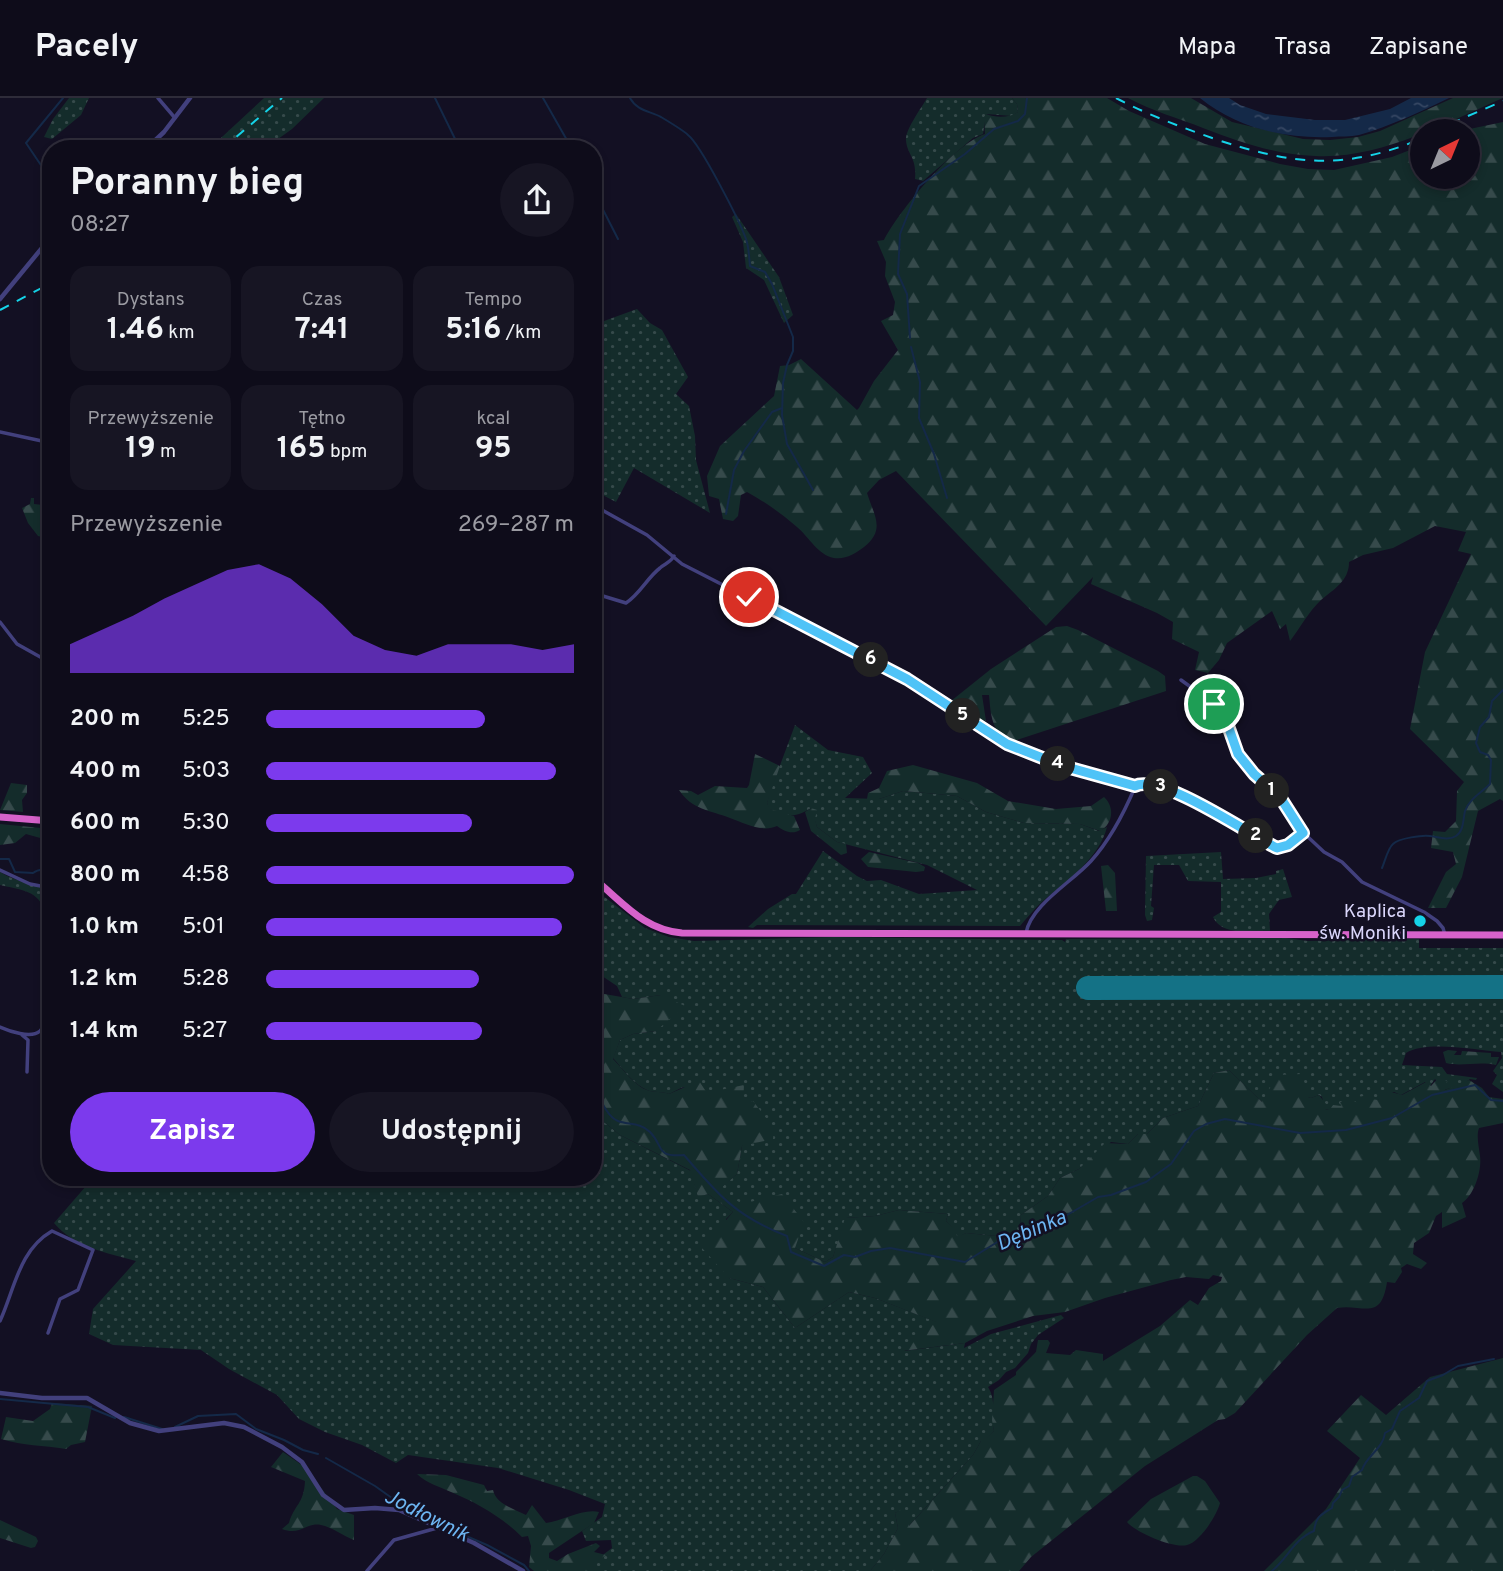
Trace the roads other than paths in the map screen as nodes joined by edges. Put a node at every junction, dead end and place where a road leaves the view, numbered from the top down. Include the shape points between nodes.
1 (158, 98) edge
2 (190, 98) edge
3 (175, 118) junction
4 (154, 140) edge
5 (42, 248) edge
6 (0, 299) edge
7 (0, 432) edge
8 (42, 441) edge
9 (602, 510) edge
10 (674, 556) junction
11 (602, 596) edge
12 (0, 622) edge
13 (42, 658) edge
14 (1181, 680) dead end
15 (1135, 786) junction
16 (3, 817) edge
17 (42, 820) edge
18 (1303, 833) junction
19 (0, 870) edge
20 (42, 886) edge
21 (602, 886) edge
22 (1026, 935) junction
23 (1445, 935) junction
24 (1503, 935) edge
25 (0, 1027) edge
26 (42, 1027) edge
27 (18, 1033) junction
28 (27, 1072) dead end
29 (0, 1321) edge
30 (48, 1333) dead end
31 (0, 1393) edge
32 (439, 1527) junction
33 (367, 1571) edge
34 (523, 1571) edge

1 - 3 street
2 - 3 street
3 - 4 street
5 - 6 street
7 - 8 street
9 - 10 street
10 - 11 street via 629,601
10 - 15 street via 907,679 1017,748
12 - 13 street via 17,644
14 - 18 street via 1217,706 1238,754 1280,797
15 - 18 street via 1147,783 1195,802 1277,848
15 - 22 street via 1092,860 1036,911
16 - 17 highway
18 - 23 street via 1362,882 1437,921
19 - 20 street
21 - 22 highway via 637,917 675,932
22 - 23 highway
23 - 24 highway
25 - 27 street
26 - 27 street via 36,1033
27 - 28 street via 28,1040
29 - 30 street via 22,1263 36,1242 52,1231 93,1250 78,1290 60,1299
31 - 32 street via 87,1398 130,1423 159,1431 224,1423 244,1427 302,1462 323,1495 344,1510 399,1510
32 - 33 street via 394,1540
32 - 34 street

